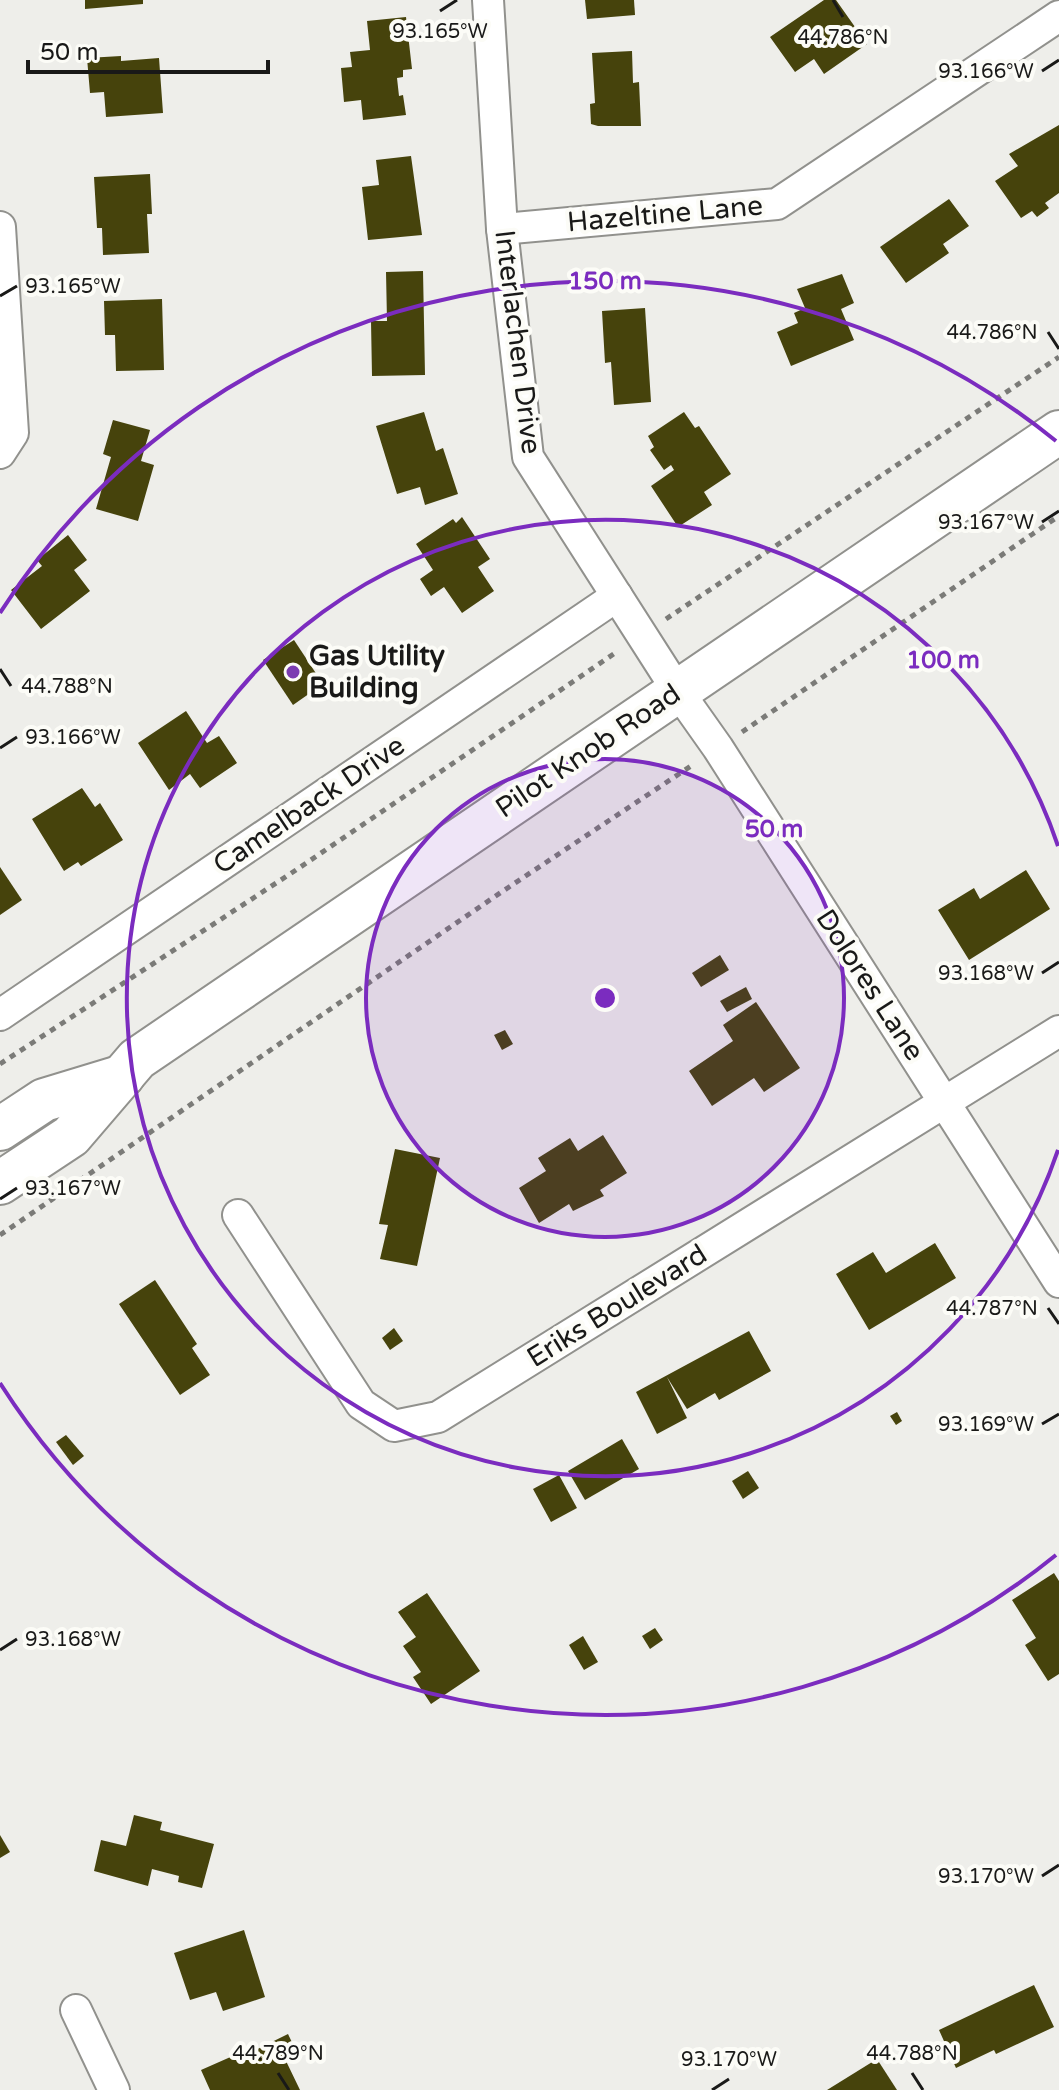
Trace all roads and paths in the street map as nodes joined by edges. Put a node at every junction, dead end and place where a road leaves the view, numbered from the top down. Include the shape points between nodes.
1 (488, 0) edge
2 (1059, 16) edge
3 (0, 227) edge
4 (502, 229) junction
5 (1059, 357) edge
6 (1059, 432) edge
7 (0, 453) edge
8 (1059, 516) edge
9 (617, 596) junction
10 (642, 634) junction
11 (677, 690) junction
12 (718, 748) junction
13 (0, 1015) edge
14 (1059, 1031) edge
15 (0, 1064) edge
16 (123, 1076) junction
17 (945, 1102) junction
18 (0, 1129) edge
19 (0, 1183) edge
20 (238, 1215) dead end
21 (0, 1235) edge
22 (1059, 1282) edge
23 (76, 2010) dead end
24 (114, 2090) edge

1 - 4 street, Interlachen Drive
2 - 4 street, Hazeltine Lane via 777,204
3 - 7 street via 13,433
4 - 9 street, Interlachen Drive via 528,457
5 - 10 path
6 - 11 main road, Pilot Knob Road
8 - 12 path
9 - 10 street, Interlachen Drive
9 - 13 street, Camelback Drive
10 - 11 street, Interlachen Drive
10 - 15 path
11 - 12 street, Dolores Lane
11 - 16 main road, Pilot Knob Road via 137,1059
12 - 17 street, Dolores Lane
12 - 21 path
14 - 17 street, Eriks Boulevard
16 - 18 main road, Pilot Knob Road via 44,1100
16 - 19 main road, Pilot Knob Road via 71,1136
17 - 20 street, Eriks Boulevard via 438,1417 394,1426 361,1404
17 - 22 street, Dolores Lane
23 - 24 street

